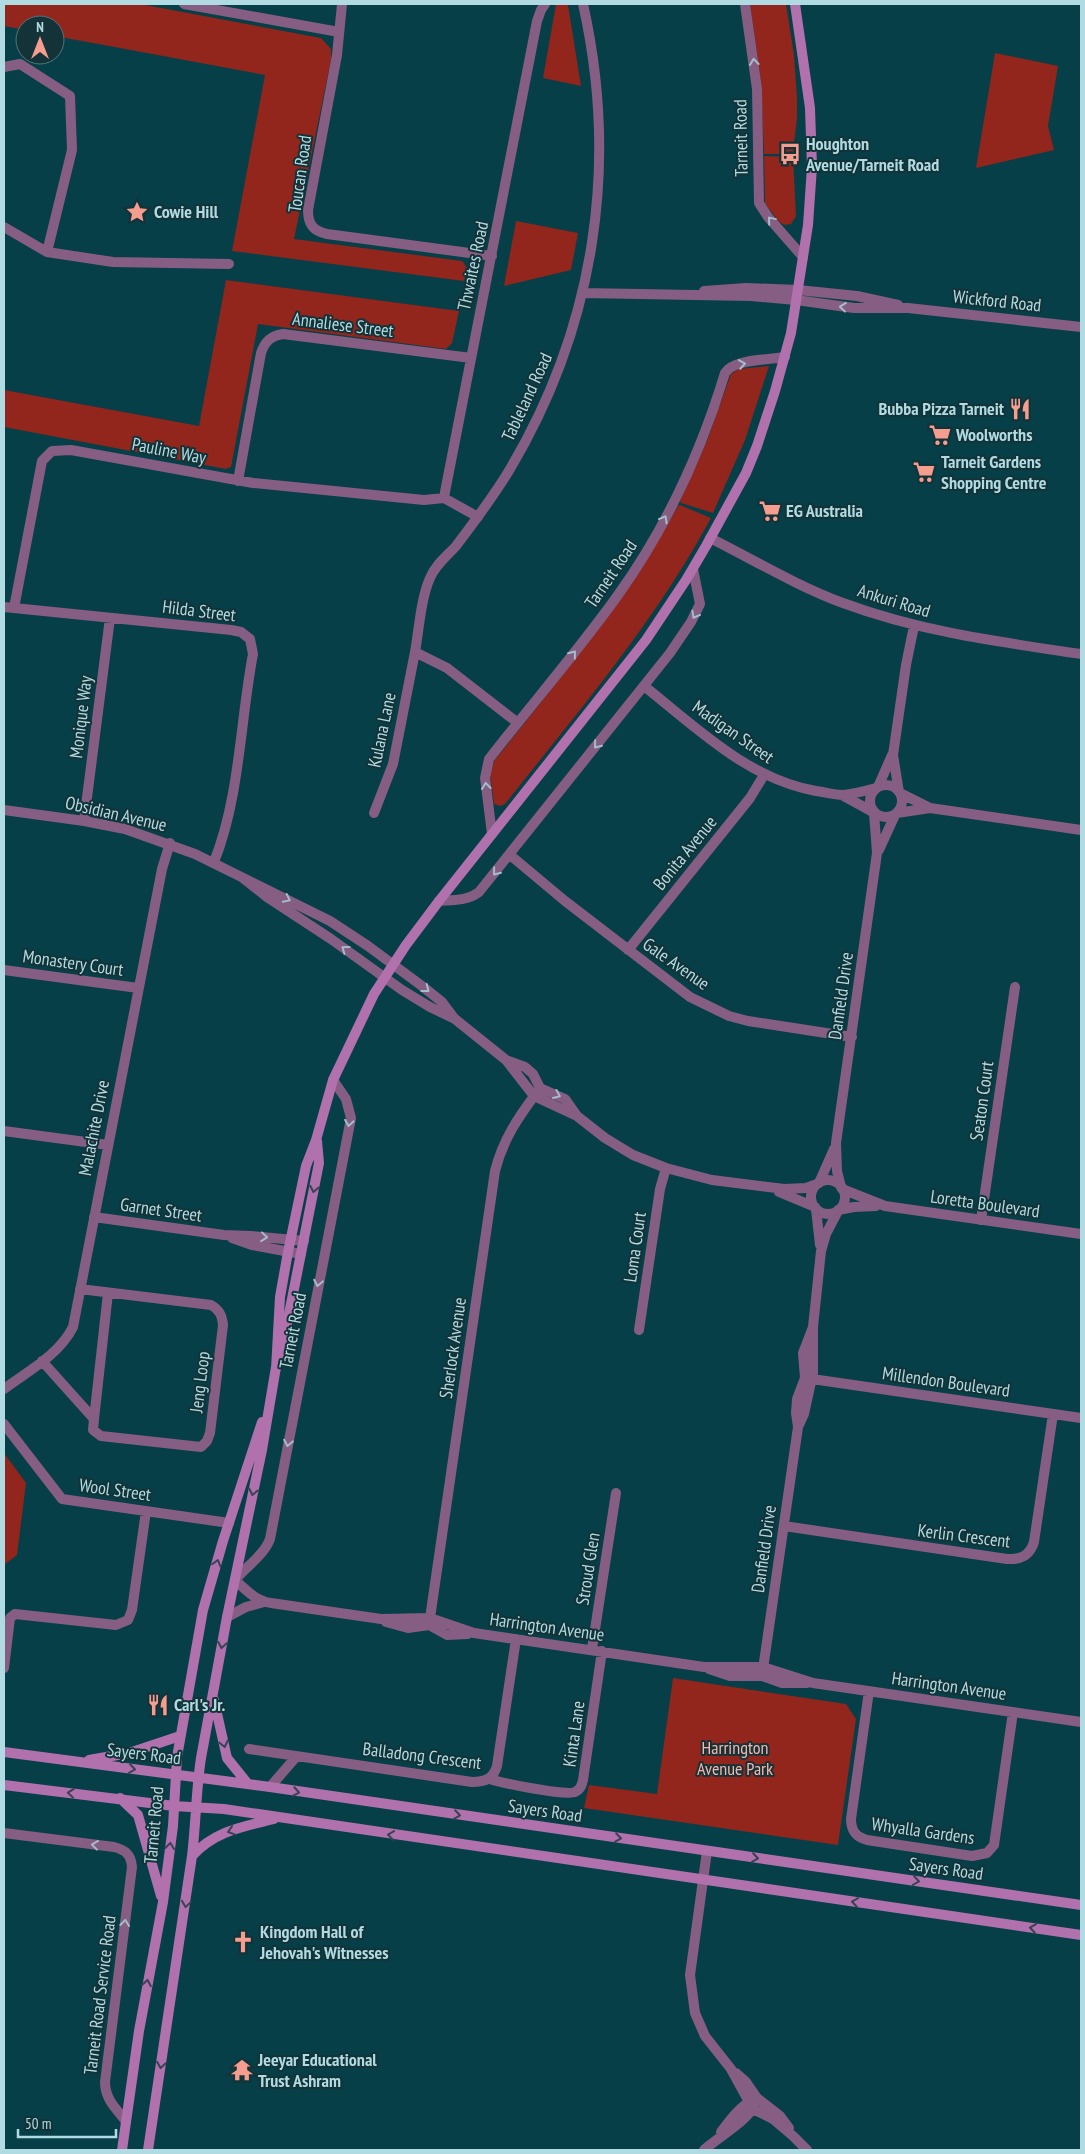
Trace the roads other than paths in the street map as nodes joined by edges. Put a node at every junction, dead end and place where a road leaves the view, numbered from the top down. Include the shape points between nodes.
1 (184, 4) edge
2 (342, 4) edge
3 (545, 4) edge
4 (583, 4) edge
5 (745, 4) edge
6 (795, 4) edge
7 (339, 32) junction
8 (4, 67) edge
9 (4, 228) edge
10 (47, 252) junction
11 (492, 256) junction
12 (803, 257) junction
13 (229, 264) dead end
14 (582, 293) junction
15 (797, 295) junction
16 (1081, 327) edge
17 (785, 357) junction
18 (471, 358) junction
19 (238, 481) junction
20 (444, 498) junction
21 (478, 517) junction
22 (710, 538) junction
23 (692, 569) junction
24 (9, 608) edge
25 (110, 618) junction
26 (914, 626) junction
27 (414, 652) junction
28 (1081, 654) edge
29 (644, 686) junction
30 (518, 723) junction
31 (893, 754) junction
32 (764, 775) junction
33 (877, 787) junction
34 (900, 793) junction
35 (841, 795) junction
36 (930, 808) junction
37 (4, 810) edge
38 (374, 813) dead end
39 (874, 813) junction
40 (896, 814) junction
41 (84, 821) junction
42 (1081, 830) edge
43 (492, 834) junction
44 (170, 843) junction
45 (877, 853) junction
46 (510, 855) junction
47 (214, 862) junction
48 (243, 878) junction
49 (439, 901) junction
50 (628, 950) junction
51 (393, 964) junction
52 (4, 970) edge
53 (384, 978) junction
54 (1015, 987) dead end
55 (138, 988) junction
56 (455, 1019) junction
57 (852, 1037) junction
58 (333, 1080) junction
59 (537, 1092) junction
60 (4, 1131) edge
61 (316, 1140) junction
62 (836, 1143) junction
63 (108, 1145) junction
64 (666, 1168) junction
65 (818, 1184) junction
66 (842, 1188) junction
67 (768, 1189) junction
68 (885, 1206) junction
69 (816, 1208) junction
70 (838, 1210) junction
71 (94, 1217) junction
72 (981, 1220) junction
73 (1081, 1234) edge
74 (224, 1235) junction
75 (290, 1240) junction
76 (304, 1241) junction
77 (821, 1251) junction
78 (288, 1252) junction
79 (301, 1254) junction
80 (80, 1289) junction
81 (108, 1293) junction
82 (639, 1330) dead end
83 (42, 1360) junction
84 (276, 1368) junction
85 (809, 1378) junction
86 (4, 1389) edge
87 (271, 1393) junction
88 (1053, 1414) junction
89 (1081, 1418) edge
90 (94, 1419) junction
91 (4, 1424) edge
92 (616, 1493) dead end
93 (146, 1511) junction
94 (229, 1522) junction
95 (784, 1526) junction
96 (236, 1580) junction
97 (264, 1602) junction
98 (227, 1617) junction
99 (430, 1621) junction
100 (516, 1639) junction
101 (597, 1650) junction
102 (4, 1668) edge
103 (762, 1671) junction
104 (868, 1691) junction
105 (213, 1696) junction
106 (1013, 1712) junction
107 (1081, 1722) edge
108 (180, 1736) junction
109 (249, 1749) dead end
110 (4, 1752) edge
111 (296, 1756) junction
112 (79, 1762) junction
113 (175, 1774) junction
114 (198, 1777) junction
115 (490, 1779) junction
116 (248, 1784) junction
117 (4, 1785) edge
118 (270, 1787) junction
119 (120, 1798) junction
120 (174, 1806) junction
121 (198, 1806) junction
122 (277, 1818) junction
123 (4, 1833) edge
124 (707, 1851) junction
125 (192, 1856) junction
126 (703, 1879) junction
127 (163, 1902) junction
128 (1081, 1905) edge
129 (1081, 1935) edge
130 (753, 2103) junction
131 (126, 2121) junction
132 (122, 2150) edge
133 (148, 2150) edge
134 (704, 2150) edge
135 (807, 2150) edge

1 - 7 street
2 - 7 street, Toucan Road
3 - 11 street, Thwaites Road via 537,21
4 - 14 street, Tableland Road via 597,89 600,150 595,225
12 -> 5 street, Tarneit Road via 759,203 756,89
6 - 12 main road, Tarneit Road via 812,138
7 - 11 street, Toucan Road via 308,210 310,225 327,234
8 - 10 street via 20,64 70,96 72,150
9 - 10 street
10 - 13 street via 113,262
11 - 18 street, Thwaites Road
12 - 15 main road, Tarneit Road
14 - 15 street, Wickford Road via 683,294 729,288
14 - 21 street, Tableland Road via 567,348 538,419
15 - 16 street, Wickford Road via 857,296 908,308
15 - 17 main road, Tarneit Road
17 - 22 main road, Tarneit Road via 749,464
30 -> 17 street, Tarneit Road via 619,594 655,536 693,460 728,367
18 - 19 street, Annaliese Street via 275,335 268,339 261,353
18 - 20 street, Thwaites Road
19 - 20 street, Pauline Way via 424,500
19 - 24 street, Pauline Way via 70,450 52,451 42,461
20 - 21 street
21 - 27 street, Tableland Road via 430,578
22 - 23 main road, Tarneit Road
22 - 26 street, Ankuri Road via 842,603
23 -> 29 street via 700,597 698,611
23 - 43 main road, Tarneit Road via 646,640
24 - 25 street, Hilda Street
25 - 41 street, Monique Way
25 - 47 street, Hilda Street via 231,630 246,635 252,644 254,654 234,782
26 - 28 street, Ankuri Road
26 - 31 street
27 - 30 street via 447,668
27 - 38 street, Kulana Lane via 393,764
29 - 32 street, Madigan Street via 727,752
29 -> 46 street
43 -> 30 street, Tarneit Road via 485,772 490,759
31 - 33 street
31 - 34 street
32 - 35 street, Madigan Street via 802,788
32 - 50 street, Bonita Avenue via 750,798
33 - 34 street via 890,786
33 - 35 street, Madigan Street
33 - 39 street via 869,800
34 - 36 street
34 - 40 street via 902,805
35 - 39 street, Madigan Street
36 - 40 street
36 - 42 street
37 - 41 street, Obsidian Avenue
39 - 40 street via 884,818
39 - 45 street, Danfield Drive
40 - 45 street, Danfield Drive
41 - 44 street, Obsidian Avenue
43 - 49 main road, Tarneit Road
44 - 47 street, Obsidian Avenue
44 - 55 street, Malachite Drive
45 - 57 street, Danfield Drive
46 -> 49 street via 472,897
46 - 50 street, Gale Avenue
47 - 48 street, Obsidian Avenue
48 -> 51 street, Obsidian Avenue via 330,921
53 -> 48 street, Obsidian Avenue
49 - 51 main road, Tarneit Road
50 - 57 street, Gale Avenue via 690,997 729,1016
51 - 53 main road, Tarneit Road
51 -> 56 street via 442,1002
52 - 55 street, Monastery Court
53 - 56 street
53 - 58 main road, Tarneit Road
54 - 72 street, Seaton Court
55 - 63 street, Malachite Drive
56 - 59 street via 506,1060 525,1067 532,1074
57 - 62 street, Danfield Drive
58 - 61 main road, Tarneit Road
58 -> 96 street, Tarneit Road via 346,1100 351,1118 271,1533 264,1550
59 - 64 street via 566,1099 577,1116 621,1148
59 - 99 street, Sherlock Avenue via 510,1131 495,1171
60 - 63 street
61 - 75 main road, Tarneit Road via 306,1166
61 -> 76 main road, Tarneit Road via 319,1163
62 - 65 street, Danfield Drive
62 - 66 street, Danfield Drive via 837,1171
63 - 71 street, Malachite Drive
64 - 67 street via 700,1178
64 - 82 street, Loma Court
65 - 66 street via 831,1181
65 - 67 street via 797,1190
65 - 69 street via 811,1197
66 - 68 street, Loretta Boulevard
66 - 70 street via 844,1200
67 - 69 street
68 - 70 street, Loretta Boulevard
68 - 72 street, Loretta Boulevard
69 - 70 street via 827,1214
69 - 77 street, Danfield Drive
70 - 77 street, Danfield Drive
71 - 74 street, Garnet Street
71 - 80 street, Malachite Drive
72 - 73 street, Loretta Boulevard
74 -> 75 street, Garnet Street
74 - 78 street, Garnet Street
75 - 76 street, Garnet Street
75 - 78 main road, Tarneit Road
76 - 79 main road, Tarneit Road
77 - 85 street, Danfield Drive via 813,1327 803,1353
78 - 79 street, Garnet Street
78 - 84 main road, Tarneit Road via 280,1296
79 - 84 main road, Tarneit Road
80 - 81 street, Jeng Loop
80 - 83 street, Malachite Drive via 73,1327 66,1340
81 - 90 street
81 - 90 street, Jeng Loop via 212,1305 222,1316 222,1335 210,1433 200,1447 100,1436 93,1430
83 - 86 street, Malachite Drive
83 - 90 street, Jeng Loop
84 - 87 main road, Tarneit Road
85 - 88 street, Millendon Boulevard
85 - 95 street, Danfield Drive via 797,1399 798,1427
87 - 94 main road, Tarneit Road
87 -> 96 main road, Tarneit Road
88 - 89 street, Millendon Boulevard
88 - 95 street, Kerlin Crescent via 1034,1542 1022,1558 1007,1559
91 - 93 street, Wool Street via 62,1499
92 - 101 street, Stroud Glen
93 - 94 street, Wool Street
93 - 102 street via 128,1620 116,1625 15,1614 10,1618
108 -> 94 main road, Tarneit Road via 203,1610
95 - 103 street, Danfield Drive
96 - 97 street, Harrington Avenue
96 - 98 main road, Tarneit Road
97 - 98 street, Harrington Avenue
97 - 99 street, Harrington Avenue via 381,1619
98 -> 105 main road, Tarneit Road
99 - 100 street, Harrington Avenue via 474,1633
100 - 101 street, Harrington Avenue
100 - 115 street, Balladong Crescent via 497,1766
101 - 103 street, Harrington Avenue
101 - 115 street, Kinta Lane via 584,1780 580,1788 570,1794
103 - 104 street, Harrington Avenue
104 - 106 street, Harrington Avenue
104 - 106 street, Whyalla Gardens via 850,1820 853,1831 868,1840 953,1853 979,1856 994,1845
105 - 114 main road, Tarneit Road
105 -> 116 main road via 227,1758
106 - 107 street, Harrington Avenue
108 - 112 main road via 129,1753
108 - 113 main road, Tarneit Road
109 - 111 street, Balladong Crescent
110 - 112 main road, Sayers Road
111 - 115 street, Balladong Crescent via 472,1782
111 - 118 street
112 -> 113 main road, Sayers Road
113 - 114 main road, Sayers Road
113 - 120 main road, Tarneit Road
114 - 116 main road, Sayers Road
114 - 121 main road, Tarneit Road
116 - 118 main road, Sayers Road
119 -> 117 main road
118 -> 124 main road, Sayers Road
119 - 120 main road
119 - 127 main road via 133,1809 141,1822
120 - 121 main road
127 -> 120 main road, Tarneit Road
121 - 122 main road
121 - 125 main road, Tarneit Road
122 -> 125 main road via 217,1836
126 -> 122 main road
131 -> 123 street, Tarneit Road Service Road via 110,2102 105,2082 132,1867 129,1854 114,1847
124 - 126 street
124 -> 128 main road, Sayers Road
125 -> 133 main road, Tarneit Road
129 -> 126 main road
126 - 130 street via 691,1964 693,2001 705,2036 731,2070 746,2082
131 -> 127 main road, Tarneit Road
130 - 134 street via 735,2126
130 - 135 street via 780,2116
131 - 132 main road, Tarneit Road

